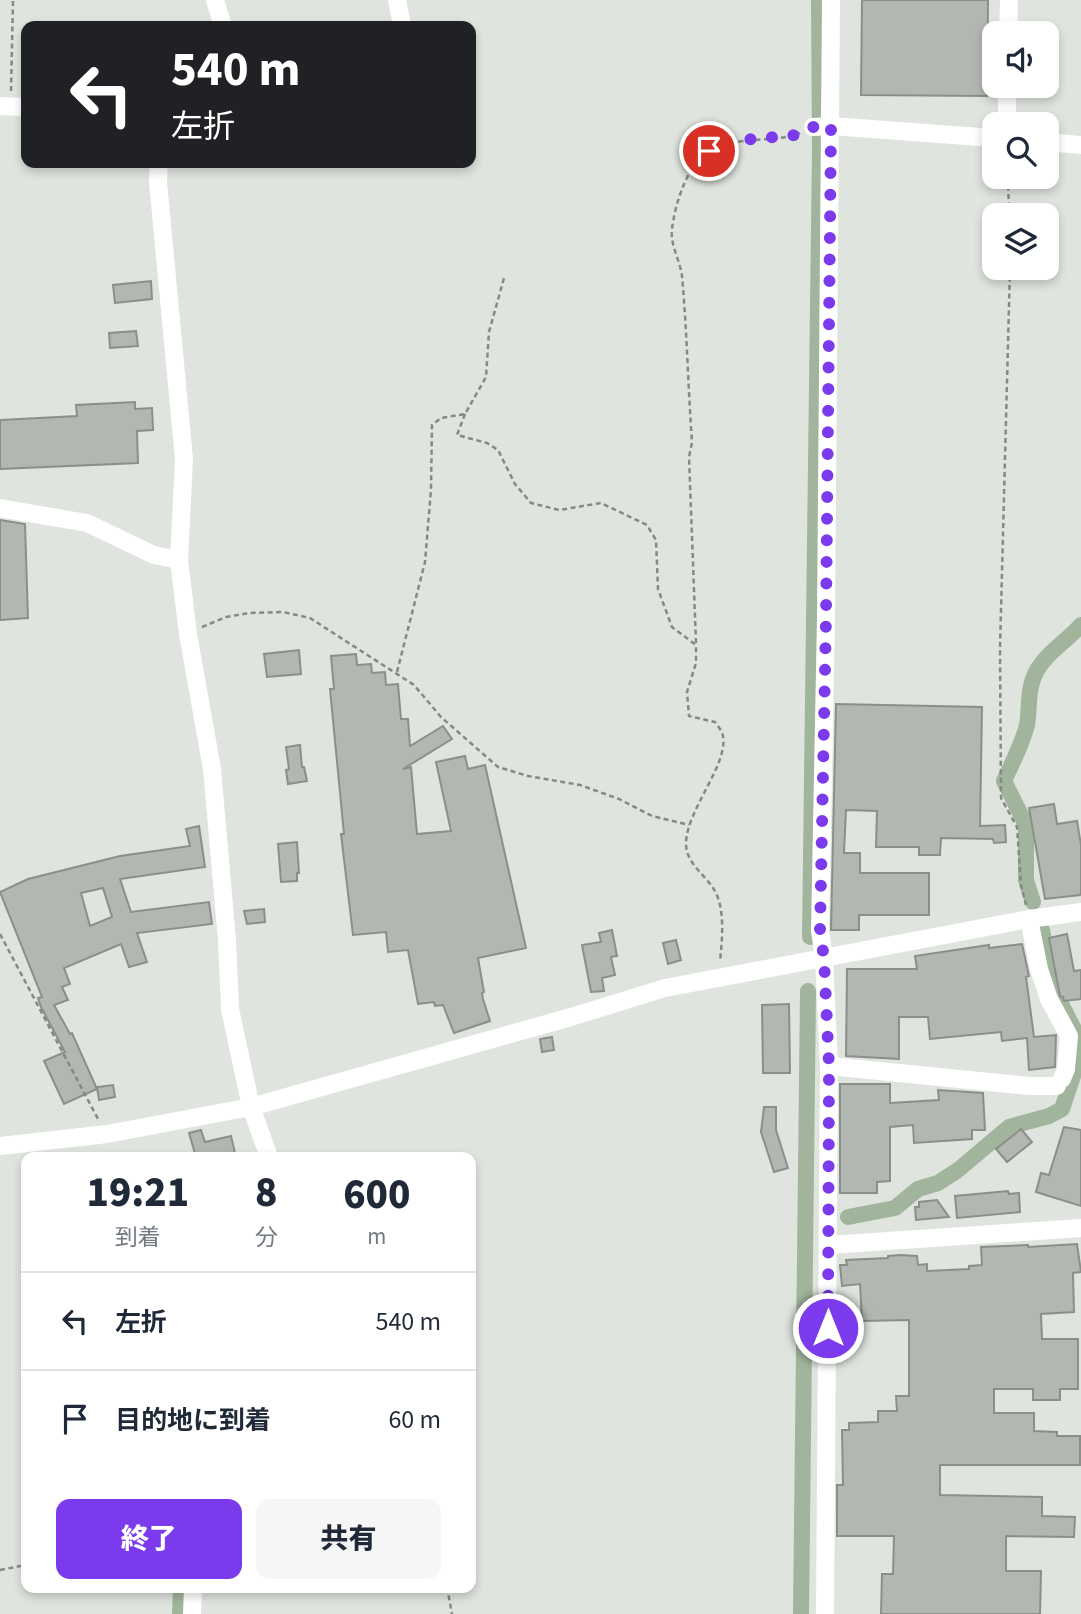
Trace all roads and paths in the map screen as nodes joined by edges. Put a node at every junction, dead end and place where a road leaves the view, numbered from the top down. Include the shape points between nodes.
1 (13, 0) edge
2 (215, 0) edge
3 (397, 0) edge
4 (831, 0) edge
5 (1009, 0) edge
6 (221, 21) edge
7 (401, 21) edge
8 (1009, 21) edge
9 (12, 107) edge
10 (823, 126) junction
11 (982, 137) edge
12 (1059, 143) edge
13 (1081, 145) edge
14 (159, 168) edge
15 (504, 278) dead end
16 (1010, 280) edge
17 (466, 414) junction
18 (0, 508) edge
19 (179, 560) junction
20 (188, 634) junction
21 (696, 645) junction
22 (397, 673) junction
23 (688, 825) junction
24 (1081, 912) edge
25 (1029, 919) junction
26 (0, 933) edge
27 (824, 958) junction
28 (720, 976) junction
29 (829, 1066) junction
30 (251, 1107) junction
31 (107, 1134) junction
32 (0, 1146) edge
33 (267, 1152) edge
34 (1081, 1228) edge
35 (828, 1245) junction
36 (21, 1566) edge
37 (0, 1570) edge
38 (193, 1593) edge
39 (448, 1593) edge
40 (192, 1614) edge
41 (452, 1614) edge
42 (825, 1614) edge

1 - 9 path
2 - 6 street
3 - 7 street
4 - 10 street via 829,99
5 - 8 street
10 - 11 street
10 - 21 path via 709,151 698,160 679,194 672,232 687,332
10 - 27 street via 826,618 820,931
12 - 13 street
14 - 19 street via 184,459
15 - 17 path via 489,332 486,377
16 - 25 path via 1000,648 1001,798 1017,827 1021,885
17 - 21 path via 457,435 498,450 515,484 531,503 559,510 601,503 647,525 656,540 658,589 672,627
17 - 22 path via 441,418 432,425 425,562
18 - 19 street via 87,523 154,555
19 - 20 street
20 - 22 path via 226,617 283,612 310,618
20 - 30 street via 212,769 230,1009
21 - 23 path via 687,692 689,716 715,722 723,734 723,751
22 - 23 path via 498,767 580,785 652,816
23 - 28 path via 686,846 697,872 714,889 723,919
24 - 25 street
25 - 27 street
25 - 29 street via 1049,999 1069,1036 1060,1083 1029,1086
26 - 31 path
27 - 28 street
27 - 29 street
28 - 30 street
29 - 35 street
30 - 31 street
30 - 33 street
31 - 32 street
34 - 35 street
35 - 42 street
36 - 37 path
38 - 40 street
39 - 41 path

